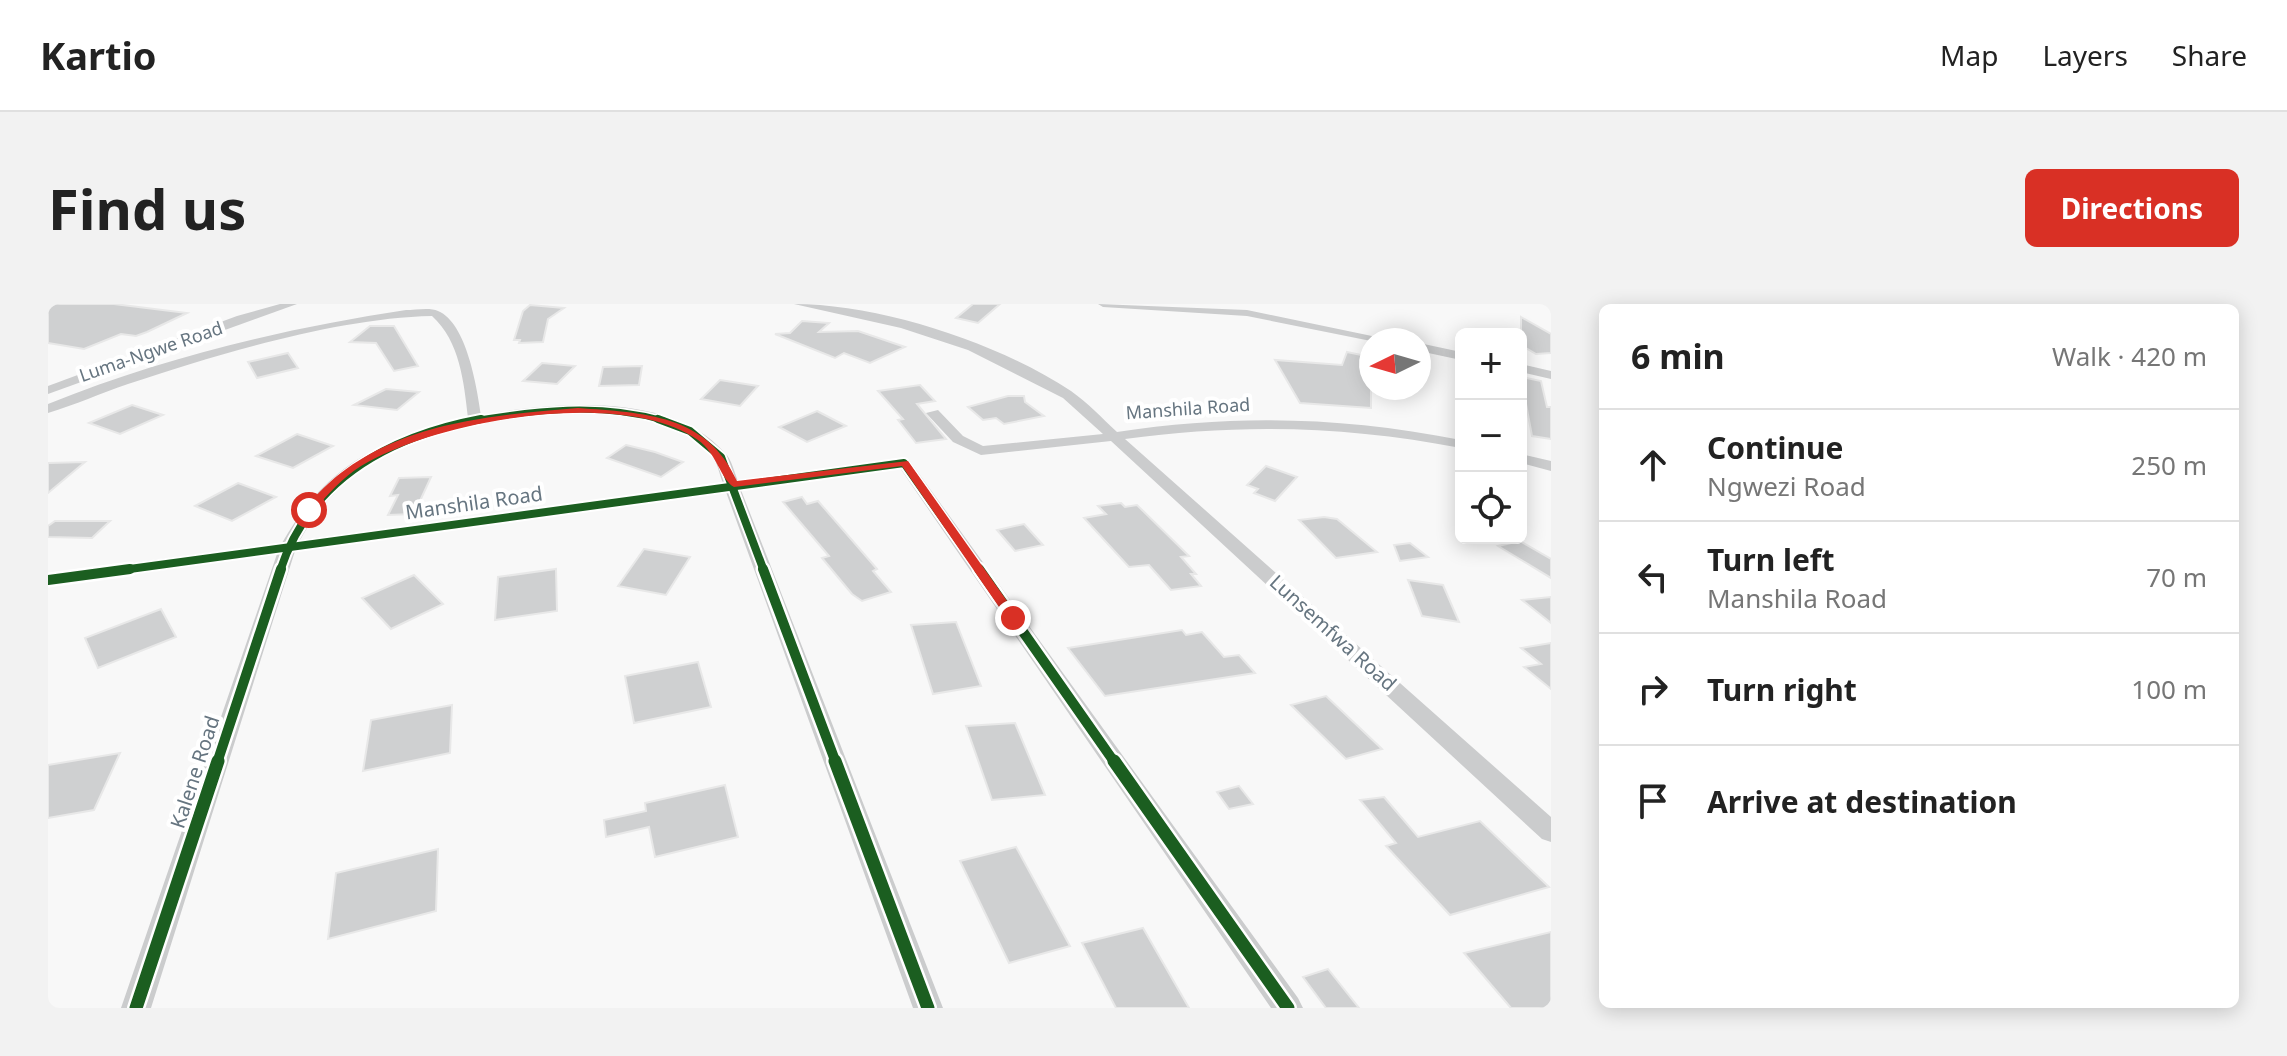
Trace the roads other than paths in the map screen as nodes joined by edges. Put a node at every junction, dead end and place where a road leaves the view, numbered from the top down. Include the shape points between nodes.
1 (292, 304) edge
2 (799, 304) edge
3 (1103, 304) edge
4 (1359, 335) edge
5 (1431, 350) edge
6 (1455, 355) edge
7 (1527, 369) edge
8 (1551, 375) edge
9 (48, 390) edge
10 (48, 409) edge
11 (933, 413) dead end
12 (475, 419) junction
13 (1115, 434) junction
14 (1455, 443) edge
15 (1527, 460) edge
16 (1551, 466) edge
17 (734, 484) junction
18 (288, 547) junction
19 (48, 580) edge
20 (1551, 832) edge
21 (136, 1008) edge
22 (928, 1008) edge
23 (1288, 1008) edge

1 - 9 street
2 - 13 street, Lunsemfwa Road via 888,320 981,349 1055,387
3 - 4 street via 1247,313
5 - 6 street
7 - 8 street
10 - 12 street, Luma-Ngwe Road via 208,349 352,313 404,306 437,314 449,328 464,361
11 - 13 street, Manshila Road via 958,439 981,451
12 - 17 street, Kalene Road via 578,410 648,416 701,437 721,457
12 - 18 street, Kalene Road via 420,435 356,465 328,487
13 - 14 street, Manshila Road via 1272,423 1345,427
13 - 20 street, Lunsemfwa Road
15 - 16 street
17 - 18 street, Manshila Road
17 - 22 street, Kalene Road
17 - 23 street, Manshila Road via 904,463
18 - 19 street, Manshila Road
18 - 21 street, Kalene Road

